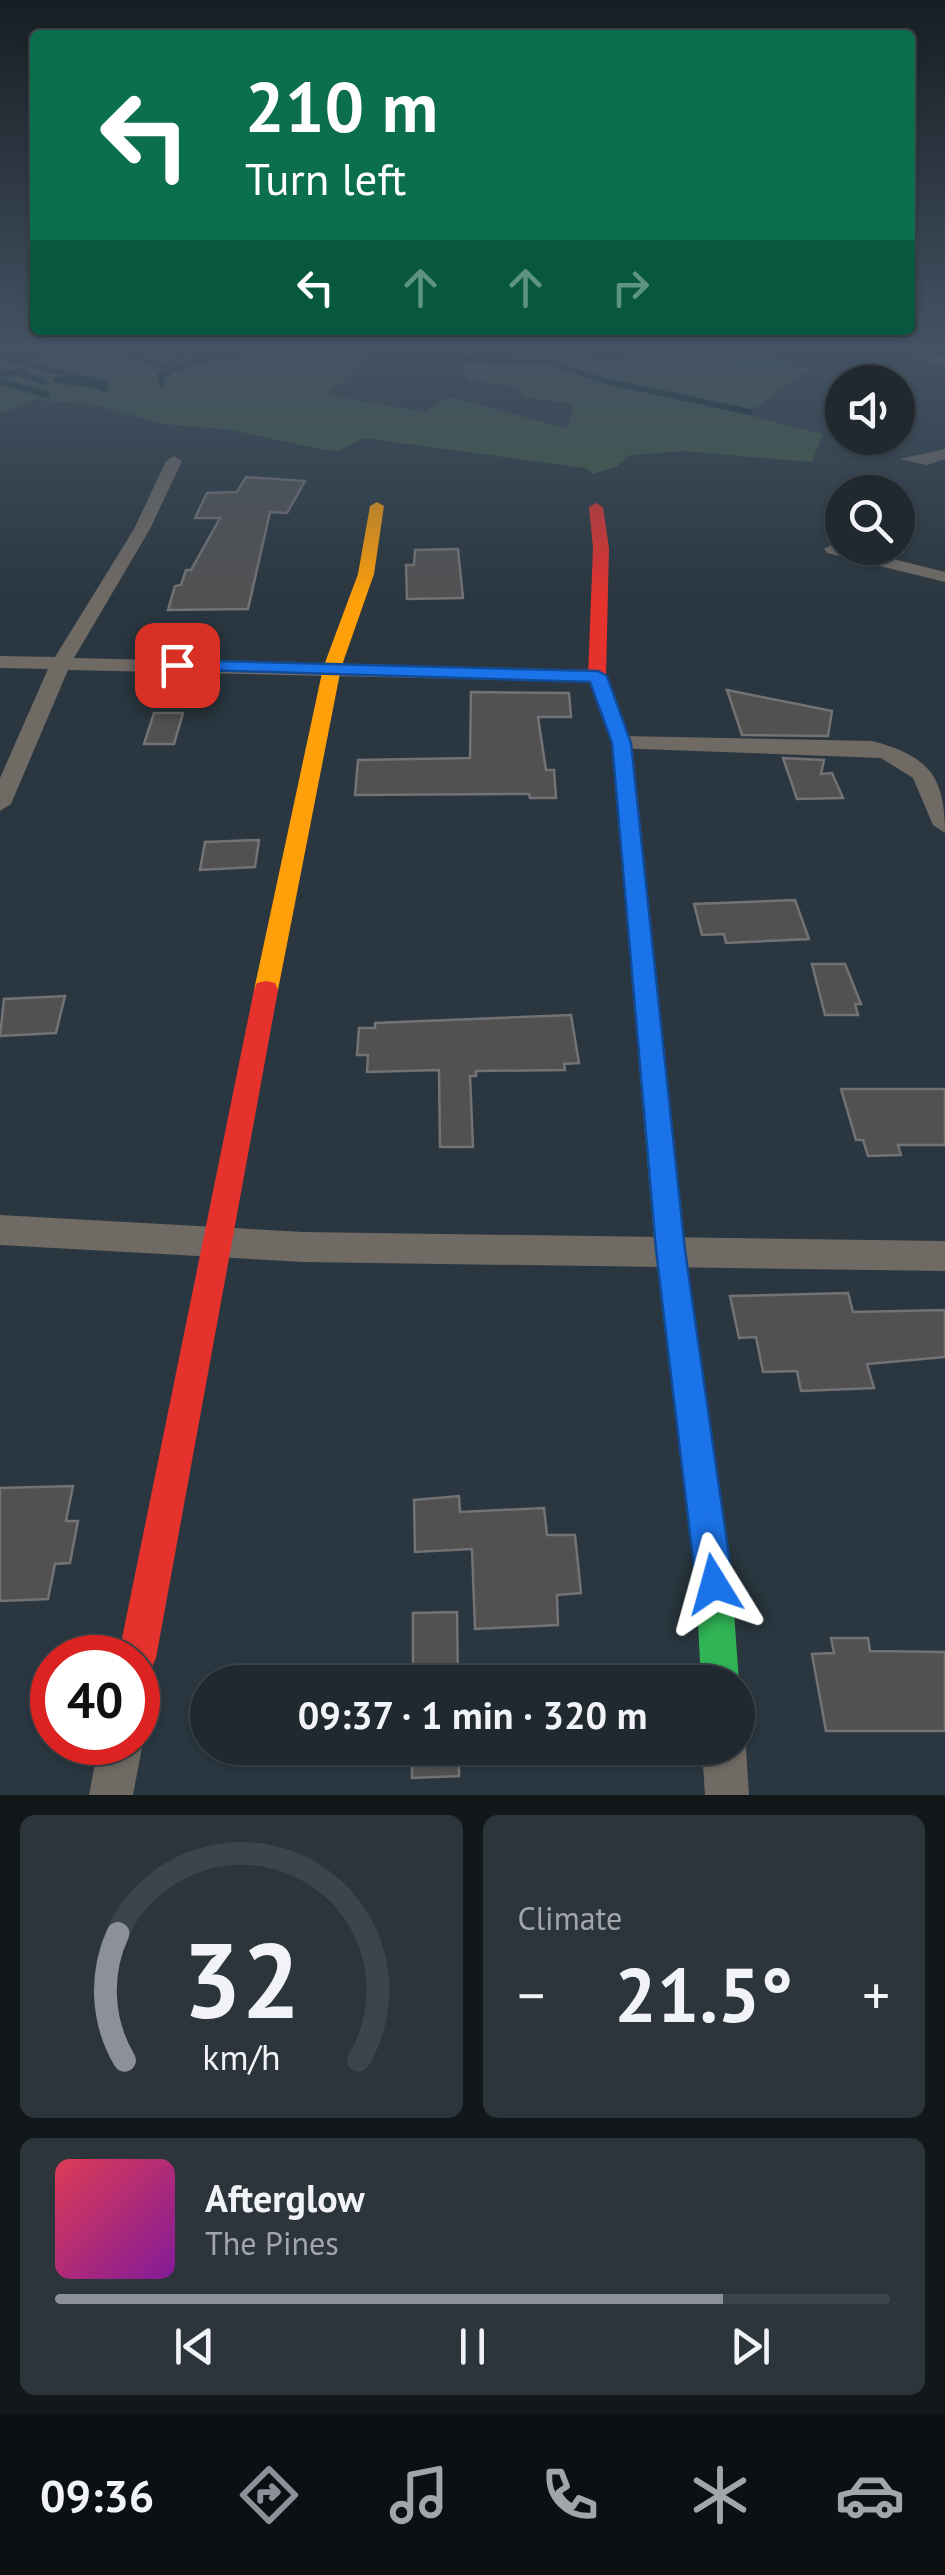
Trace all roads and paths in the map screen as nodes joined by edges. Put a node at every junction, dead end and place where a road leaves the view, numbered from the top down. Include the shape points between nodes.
1 (945, 454) edge
2 (908, 459) dead end
3 (174, 461) dead end
4 (377, 506) dead end
5 (596, 507) dead end
6 (897, 565) edge
7 (945, 577) edge
8 (0, 662) edge
9 (61, 663) junction
10 (332, 668) junction
11 (598, 676) junction
12 (622, 743) junction
13 (0, 804) edge
14 (945, 825) edge
15 (0, 1230) edge
16 (215, 1242) junction
17 (670, 1250) junction
18 (945, 1256) edge
19 (141, 1635) edge
20 (719, 1665) edge
21 (117, 1765) edge
22 (725, 1765) edge
23 (111, 1795) edge
24 (727, 1795) edge

1 - 2 street
3 - 9 street via 142,529
4 - 10 street via 366,574
5 - 11 street
6 - 7 street
8 - 9 street
9 - 10 street
9 - 13 street
10 - 11 street
10 - 16 street
11 - 12 street
12 - 14 street via 890,752 923,772
12 - 17 street
15 - 16 street
16 - 17 street
16 - 19 street
17 - 18 street
17 - 20 street
21 - 23 street
22 - 24 street

